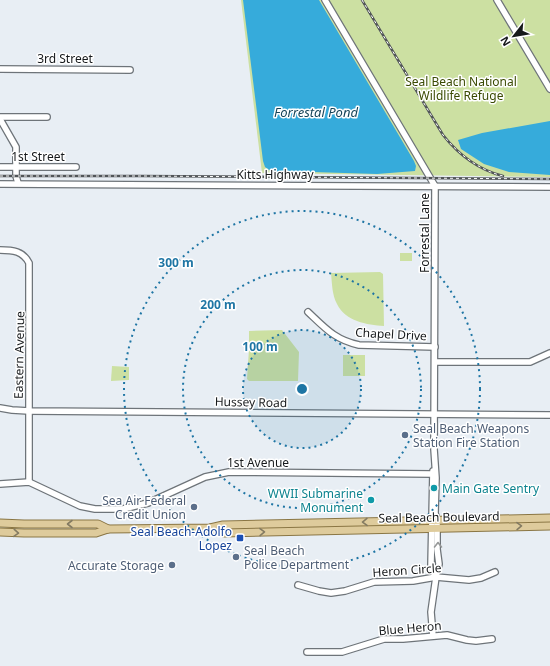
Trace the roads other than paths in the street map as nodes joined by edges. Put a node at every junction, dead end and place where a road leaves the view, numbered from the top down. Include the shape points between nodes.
1 (325, 0) edge
2 (497, 0) edge
3 (0, 69) edge
4 (130, 70) dead end
5 (550, 89) edge
6 (47, 117) dead end
7 (0, 118) edge
8 (0, 167) edge
9 (17, 167) junction
10 (76, 167) dead end
11 (0, 184) edge
12 (18, 184) junction
13 (435, 186) junction
14 (550, 187) edge
15 (0, 250) edge
16 (308, 312) dead end
17 (435, 347) junction
18 (550, 353) edge
19 (435, 362) junction
20 (0, 408) edge
21 (29, 411) junction
22 (435, 415) junction
23 (550, 415) edge
24 (435, 451) junction
25 (432, 474) junction
26 (29, 482) junction
27 (0, 484) edge
28 (550, 518) edge
29 (434, 520) junction
30 (0, 523) edge
31 (550, 526) edge
32 (210, 528) junction
33 (435, 528) junction
34 (108, 529) junction
35 (0, 532) edge
36 (495, 572) dead end
37 (436, 577) junction
38 (298, 585) dead end
39 (433, 636) junction
40 (492, 639) dead end
41 (307, 652) dead end

1 - 13 street, Forrestal Lane
2 - 5 street
3 - 4 street, 3rd Street
6 - 7 street
7 - 9 street via 16,147
8 - 9 street, 1st Street
9 - 10 street, 1st Street
9 - 12 street
11 - 12 street, Kitts Highway
12 - 13 street, Kitts Highway
13 - 14 street, Kitts Highway
13 - 17 street, Forrestal Lane
15 - 21 street, Eastern Avenue via 22,254 29,263
16 - 17 street, Chapel Drive via 329,332 347,343
17 - 19 street, Forrestal Lane
18 - 19 street via 530,362
19 - 22 street, Forrestal Lane
20 - 21 street, Hussey Road
21 - 22 street, Hussey Road
21 - 26 street, Eastern Avenue
22 - 23 street, Hussey Road
22 - 24 street, Forrestal Lane
24 - 25 street, Forrestal Lane
24 - 29 street, Forrestal Lane
25 - 26 street, 1st Avenue via 229,472 205,477 141,505 107,510 80,506
25 - 29 street, Forrestal Lane
26 - 27 street, 1st Avenue
28 - 29 main road, Seal Beach Boulevard
29 -> 32 main road, Seal Beach Boulevard via 223,525
29 - 33 street
34 -> 30 main road, Seal Beach Boulevard via 98,524
33 -> 31 main road, Seal Beach Boulevard
32 -> 33 main road, Seal Beach Boulevard via 224,533
32 - 34 main road, Seal Beach Boulevard
37 -> 33 street via 439,564
33 - 37 street via 431,565
35 -> 34 main road, Seal Beach Boulevard via 96,533
36 - 37 street, Heron Circle via 469,580
37 - 38 street, Heron Circle via 413,581 374,582 345,592 331,593
37 - 39 street via 431,612
39 - 40 street, Blue Heron via 447,635 476,641
39 - 41 street, Blue Heron via 384,639 342,652

